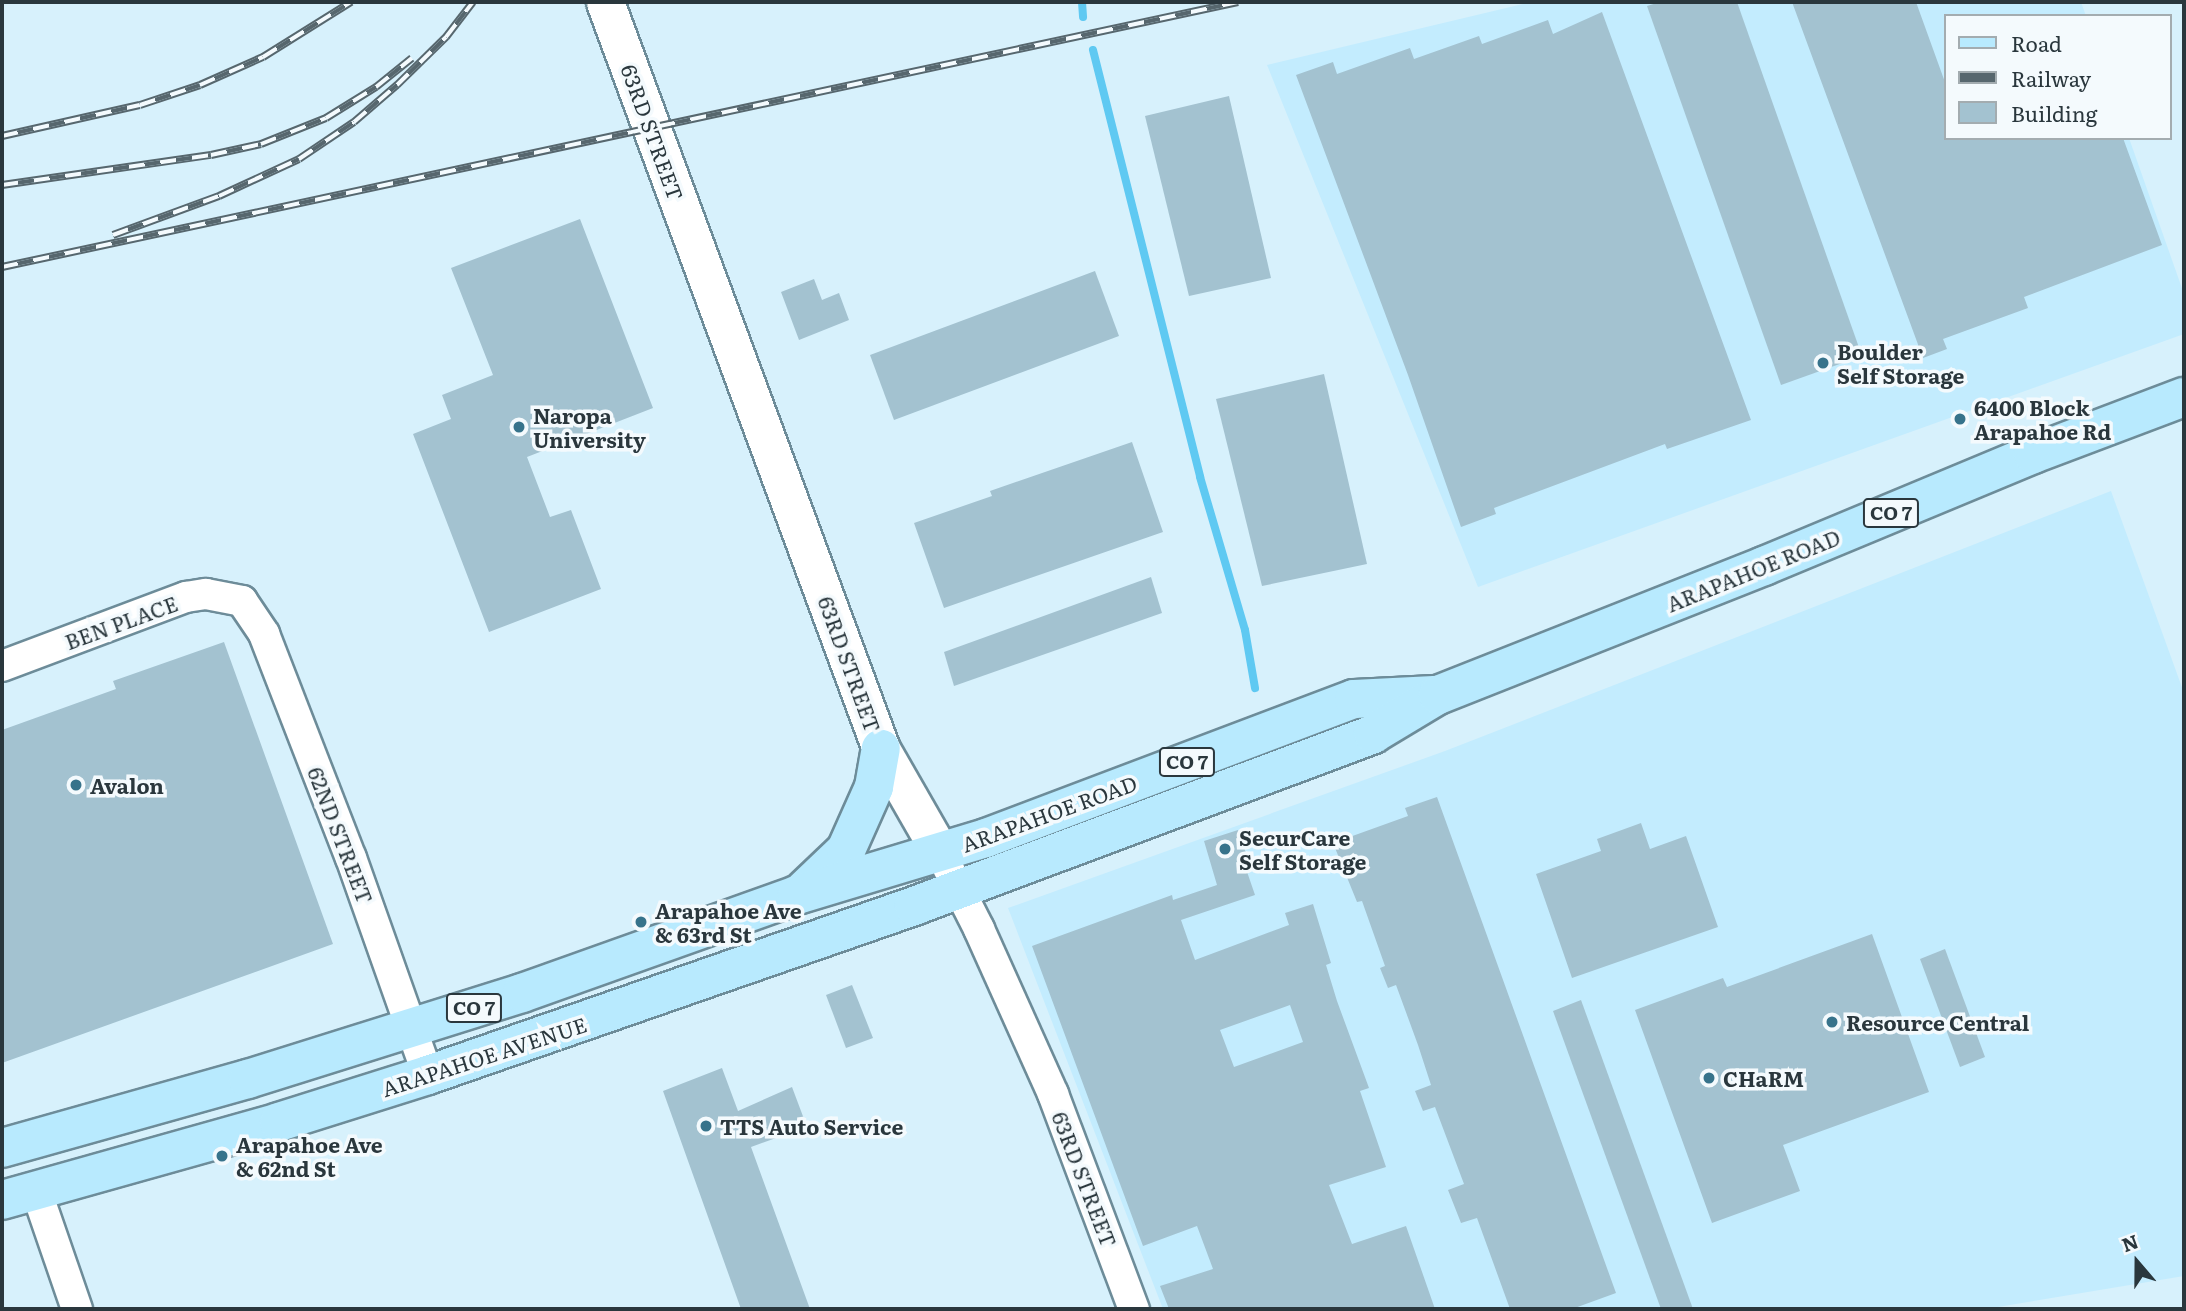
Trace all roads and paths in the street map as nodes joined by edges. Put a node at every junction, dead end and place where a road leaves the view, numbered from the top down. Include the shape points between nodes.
1 (605, 2) edge
2 (2184, 397) edge
3 (242, 601) joint
4 (2, 666) edge
5 (1438, 695) junction
6 (881, 749) junction
7 (940, 852) junction
8 (959, 887) junction
9 (797, 895) junction
10 (412, 1029) junction
11 (429, 1075) junction
12 (2, 1148) edge
13 (19, 1196) edge
14 (77, 1309) edge
15 (1134, 1309) edge

1 - 6 street, 63RD STREET
2 - 5 main road, ARAPAHOE ROAD / CO 7
3 - 4 street, BEN PLACE via 206,594 186,597
3 - 10 street, 62ND STREET via 264,634
5 - 7 main road, ARAPAHOE ROAD / CO 7 via 1354,699
5 - 8 main road, ARAPAHOE ROAD / CO 7 via 1373,734
6 - 7 street, 63RD STREET
6 - 9 main road via 874,787 846,850
7 - 8 street, 63RD STREET
7 - 9 main road, CO 7
8 - 11 main road, ARAPAHOE AVENUE / CO 7
8 - 15 street, 63RD STREET via 1053,1094
9 - 10 main road, CO 7
10 - 11 street, 62ND STREET
10 - 12 main road, CO 7
11 - 13 main road, ARAPAHOE AVENUE / CO 7
13 - 14 street

